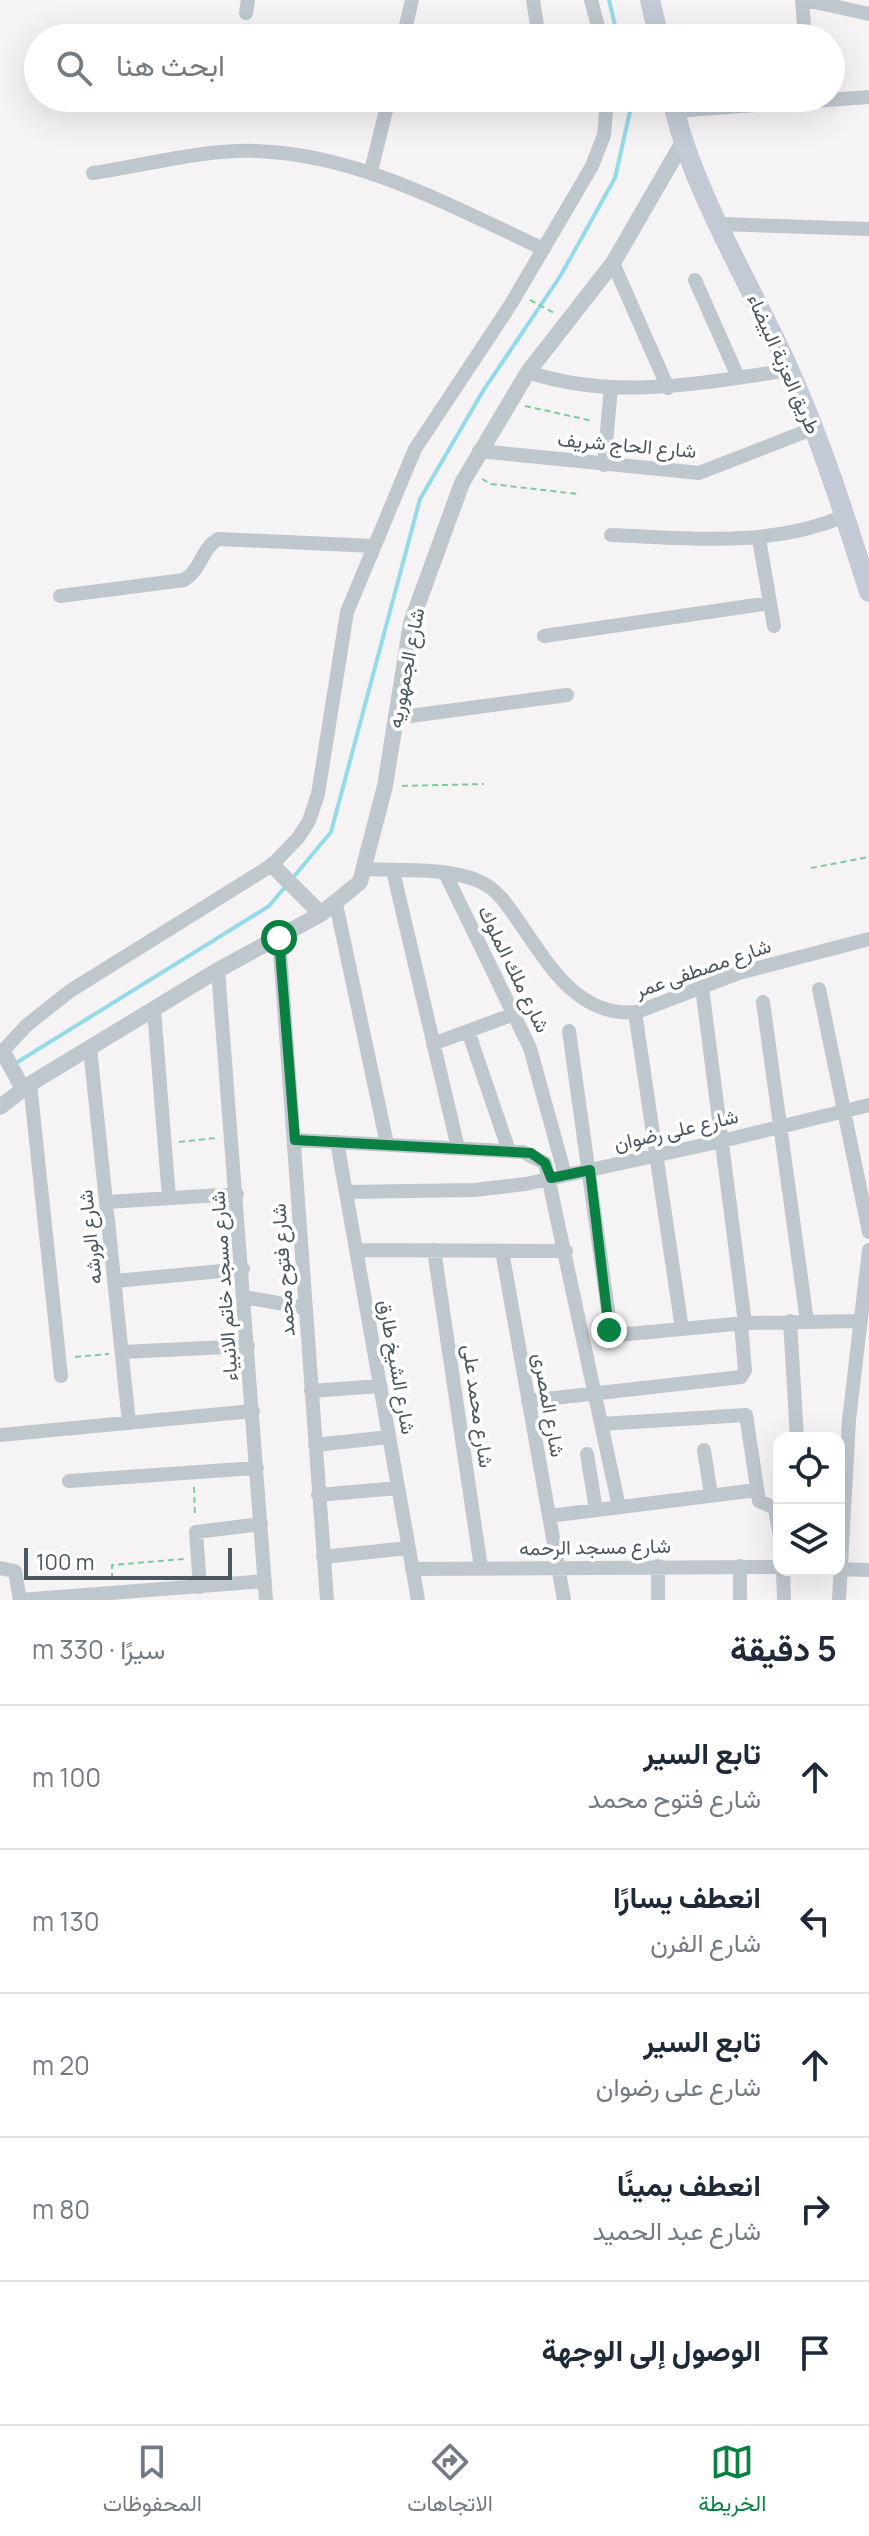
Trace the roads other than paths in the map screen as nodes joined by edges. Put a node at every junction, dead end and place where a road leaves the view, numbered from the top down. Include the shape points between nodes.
1 (412, 0) edge
2 (533, 0) edge
3 (591, 0) edge
4 (650, 0) edge
5 (804, 0) edge
6 (869, 14) edge
7 (406, 24) edge
8 (537, 24) edge
9 (597, 24) edge
10 (656, 24) edge
11 (805, 24) edge
12 (869, 97) edge
13 (845, 98) edge
14 (386, 112) edge
15 (606, 112) edge
16 (675, 112) edge
17 (683, 142) junction
18 (371, 171) junction
19 (93, 173) dead end
20 (721, 224) junction
21 (869, 229) edge
22 (544, 249) junction
23 (613, 263) junction
24 (695, 280) dead end
25 (789, 370) junction
26 (528, 372) junction
27 (738, 377) junction
28 (611, 387) junction
29 (668, 388) junction
30 (812, 429) junction
31 (479, 451) junction
32 (604, 465) junction
33 (845, 516) junction
34 (611, 535) dead end
35 (759, 539) junction
36 (374, 546) junction
37 (869, 592) edge
38 (60, 596) dead end
39 (770, 603) junction
40 (774, 626) dead end
41 (544, 636) dead end
42 (567, 695) dead end
43 (395, 718) junction
44 (366, 869) junction
45 (277, 870) junction
46 (393, 871) junction
47 (446, 875) junction
48 (336, 904) junction
49 (321, 914) junction
50 (279, 938) junction
51 (869, 939) edge
52 (218, 970) junction
53 (702, 987) junction
54 (819, 989) dead end
55 (763, 1002) dead end
56 (154, 1010) junction
57 (635, 1012) junction
58 (514, 1014) junction
59 (468, 1031) junction
60 (569, 1031) dead end
61 (433, 1044) junction
62 (90, 1048) junction
63 (3, 1055) edge
64 (24, 1085) junction
65 (869, 1105) edge
66 (0, 1107) edge
67 (844, 1111) junction
68 (781, 1126) junction
69 (295, 1140) junction
70 (722, 1141) junction
71 (337, 1142) junction
72 (387, 1144) junction
73 (458, 1148) junction
74 (509, 1151) junction
75 (656, 1156) junction
76 (590, 1170) junction
77 (558, 1177) junction
78 (346, 1192) junction
79 (237, 1194) junction
80 (169, 1198) junction
81 (107, 1202) junction
82 (869, 1232) edge
83 (356, 1250) junction
84 (434, 1250) junction
85 (869, 1250) edge
86 (502, 1251) junction
87 (566, 1251) junction
88 (243, 1269) junction
89 (115, 1281) junction
90 (245, 1297) junction
91 (305, 1308) junction
92 (790, 1321) junction
93 (807, 1321) junction
94 (861, 1321) junction
95 (743, 1324) junction
96 (682, 1329) junction
97 (248, 1346) junction
98 (122, 1352) junction
99 (61, 1376) dead end
100 (380, 1386) junction
101 (311, 1391) junction
102 (595, 1394) junction
103 (528, 1401) junction
104 (253, 1411) junction
105 (129, 1423) junction
106 (601, 1424) junction
107 (797, 1432) edge
108 (0, 1435) edge
109 (389, 1437) junction
110 (315, 1445) junction
111 (704, 1450) dead end
112 (587, 1454) dead end
113 (257, 1468) junction
114 (69, 1481) dead end
115 (398, 1488) junction
116 (757, 1490) junction
117 (318, 1495) junction
118 (711, 1495) junction
119 (844, 1504) edge
120 (619, 1507) junction
121 (773, 1509) edge
122 (596, 1510) junction
123 (549, 1516) junction
124 (261, 1524) junction
125 (408, 1548) junction
126 (323, 1557) junction
127 (658, 1566) junction
128 (740, 1566) junction
129 (558, 1567) junction
130 (0, 1568) edge
131 (481, 1568) junction
132 (773, 1568) edge
133 (412, 1569) junction
134 (845, 1569) edge
135 (869, 1570) edge
136 (782, 1576) edge
137 (841, 1576) edge
138 (265, 1581) junction
139 (200, 1587) junction
140 (20, 1600) edge
141 (266, 1600) edge
142 (327, 1600) edge
143 (418, 1600) edge
144 (564, 1600) edge
145 (658, 1600) edge
146 (740, 1600) edge
147 (784, 1600) edge
148 (839, 1600) edge

1 - 7 street
2 - 8 street
3 - 9 street
4 - 10 main road
5 - 6 street
5 - 11 street
12 - 13 street
14 - 18 street
15 - 22 street via 592,166
16 - 17 main road
17 - 20 main road, طريق العزبة البيضاء
17 - 23 street, شارع الجمهوريه
18 - 19 street via 256,151
18 - 22 street
20 - 21 street
20 - 25 main road, طريق العزبة البيضاء
22 - 36 street via 415,449
23 - 26 street, شارع الجمهوريه
23 - 29 street
24 - 27 street
25 - 27 street
25 - 30 main road, طريق العزبة البيضاء
26 - 28 street
26 - 31 street, شارع الجمهوريه
27 - 29 street
28 - 29 street
28 - 32 street
30 - 32 street, شارع الحاج شريف via 699,473
30 - 33 main road, طريق العزبة البيضاء
31 - 32 street, شارع الحاج شريف
31 - 43 street, شارع الجمهوريه via 467,470 411,623
33 - 35 street via 816,528
33 - 37 main road, طريق العزبة البيضاء
34 - 35 street
35 - 39 street
36 - 38 street via 218,539 184,580
36 - 45 street via 347,612 318,794 309,821
39 - 40 street
39 - 41 street
42 - 43 street
43 - 44 street, شارع الجمهوريه
44 - 46 street, شارع مصطفى عمر
44 - 48 street, شارع الجمهوريه via 352,892
45 - 49 street
45 - 63 street via 70,991 27,1025
46 - 47 street, شارع مصطفى عمر
46 - 61 street
47 - 57 street, شارع مصطفى عمر via 483,883 504,900 558,975 586,1003 602,1011
47 - 58 street, شارع ملك الملوك
48 - 49 street, شارع الجمهوريه
48 - 72 street
49 - 50 street, شارع الجمهوريه
50 - 52 street, شارع الجمهوريه
50 - 69 street, شارع فتوح محمد
51 - 53 street, شارع مصطفى عمر
52 - 56 street, شارع الجمهوريه
52 - 79 street, شارع مسجد خاتم الانبياء
53 - 57 street, شارع مصطفى عمر
53 - 70 street
54 - 67 street
55 - 68 street
56 - 62 street, شارع الجمهوريه
56 - 80 street
57 - 75 street
58 - 59 street
58 - 77 street, شارع ملك الملوك via 530,1048
59 - 61 street
59 - 74 street
60 - 76 street
61 - 73 street
62 - 64 street, شارع الجمهوريه
62 - 81 street, شارع الورشه
63 - 64 street
64 - 66 street, شارع الجمهوريه
64 - 99 street
65 - 67 street, شارع على رضوان
67 - 68 street, شارع على رضوان
67 - 82 street
68 - 70 street, شارع على رضوان
68 - 93 street
69 - 71 street
69 - 91 street, شارع فتوح محمد
70 - 75 street, شارع على رضوان
70 - 95 street
71 - 72 street
71 - 78 street, شارع الشيخ طارق
72 - 73 street
73 - 74 street
74 - 77 street via 539,1157
75 - 76 street, شارع على رضوان
75 - 96 street
76 - 77 street, شارع على رضوان
76 - 96 street via 609,1330 618,1335
77 - 78 street, شارع على رضوان via 474,1190
77 - 87 street, شارع ملك الملوك
78 - 83 street, شارع الشيخ طارق
79 - 80 street
79 - 88 street, شارع مسجد خاتم الانبياء
80 - 81 street
81 - 89 street, شارع الورشه
83 - 84 street
83 - 100 street, شارع الشيخ طارق
84 - 86 street
84 - 131 street, شارع محمد على
85 - 94 street
86 - 87 street
86 - 103 street, شارع المصرى
87 - 102 street, شارع ملك الملوك
88 - 89 street
88 - 90 street, شارع مسجد خاتم الانبياء
89 - 98 street, شارع الورشه
90 - 91 street
90 - 97 street, شارع مسجد خاتم الانبياء
91 - 101 street, شارع فتوح محمد
92 - 93 street
92 - 95 street
92 - 107 street
93 - 94 street
94 - 119 street
95 - 96 street
95 - 102 street via 741,1377
97 - 98 street
97 - 104 street, شارع مسجد خاتم الانبياء
98 - 105 street, شارع الورشه
100 - 101 street
100 - 109 street, شارع الشيخ طارق
101 - 110 street, شارع فتوح محمد
102 - 103 street
102 - 106 street, شارع ملك الملوك
103 - 123 street, شارع المصرى
104 - 105 street
104 - 113 street, شارع مسجد خاتم الانبياء
105 - 108 street
106 - 116 street via 746,1415
106 - 120 street, شارع ملك الملوك
109 - 110 street
109 - 115 street, شارع الشيخ طارق
110 - 117 street, شارع فتوح محمد
111 - 118 street
112 - 122 street
113 - 114 street
113 - 124 street, شارع مسجد خاتم الانبياء
115 - 117 street
115 - 125 street, شارع الشيخ طارق
116 - 118 street
116 - 121 street via 761,1503
117 - 126 street, شارع فتوح محمد
118 - 120 street
120 - 122 street
122 - 123 street
123 - 129 street, شارع المصرى
124 - 138 street, شارع مسجد خاتم الانبياء
124 - 139 street via 196,1532
125 - 126 street
125 - 133 street, شارع الشيخ طارق
126 - 142 street, شارع فتوح محمد
127 - 128 street, شارع مسجد الرحمه
127 - 129 street, شارع مسجد الرحمه
127 - 145 street
128 - 132 street, شارع مسجد الرحمه
128 - 146 street
129 - 131 street, شارع مسجد الرحمه
129 - 144 street, شارع المصرى
130 - 140 street via 15,1571
131 - 133 street, شارع مسجد الرحمه
133 - 143 street, شارع الشيخ طارق
134 - 135 street
136 - 147 street
137 - 148 street
138 - 139 street
138 - 141 street, شارع مسجد خاتم الانبياء
139 - 140 street

